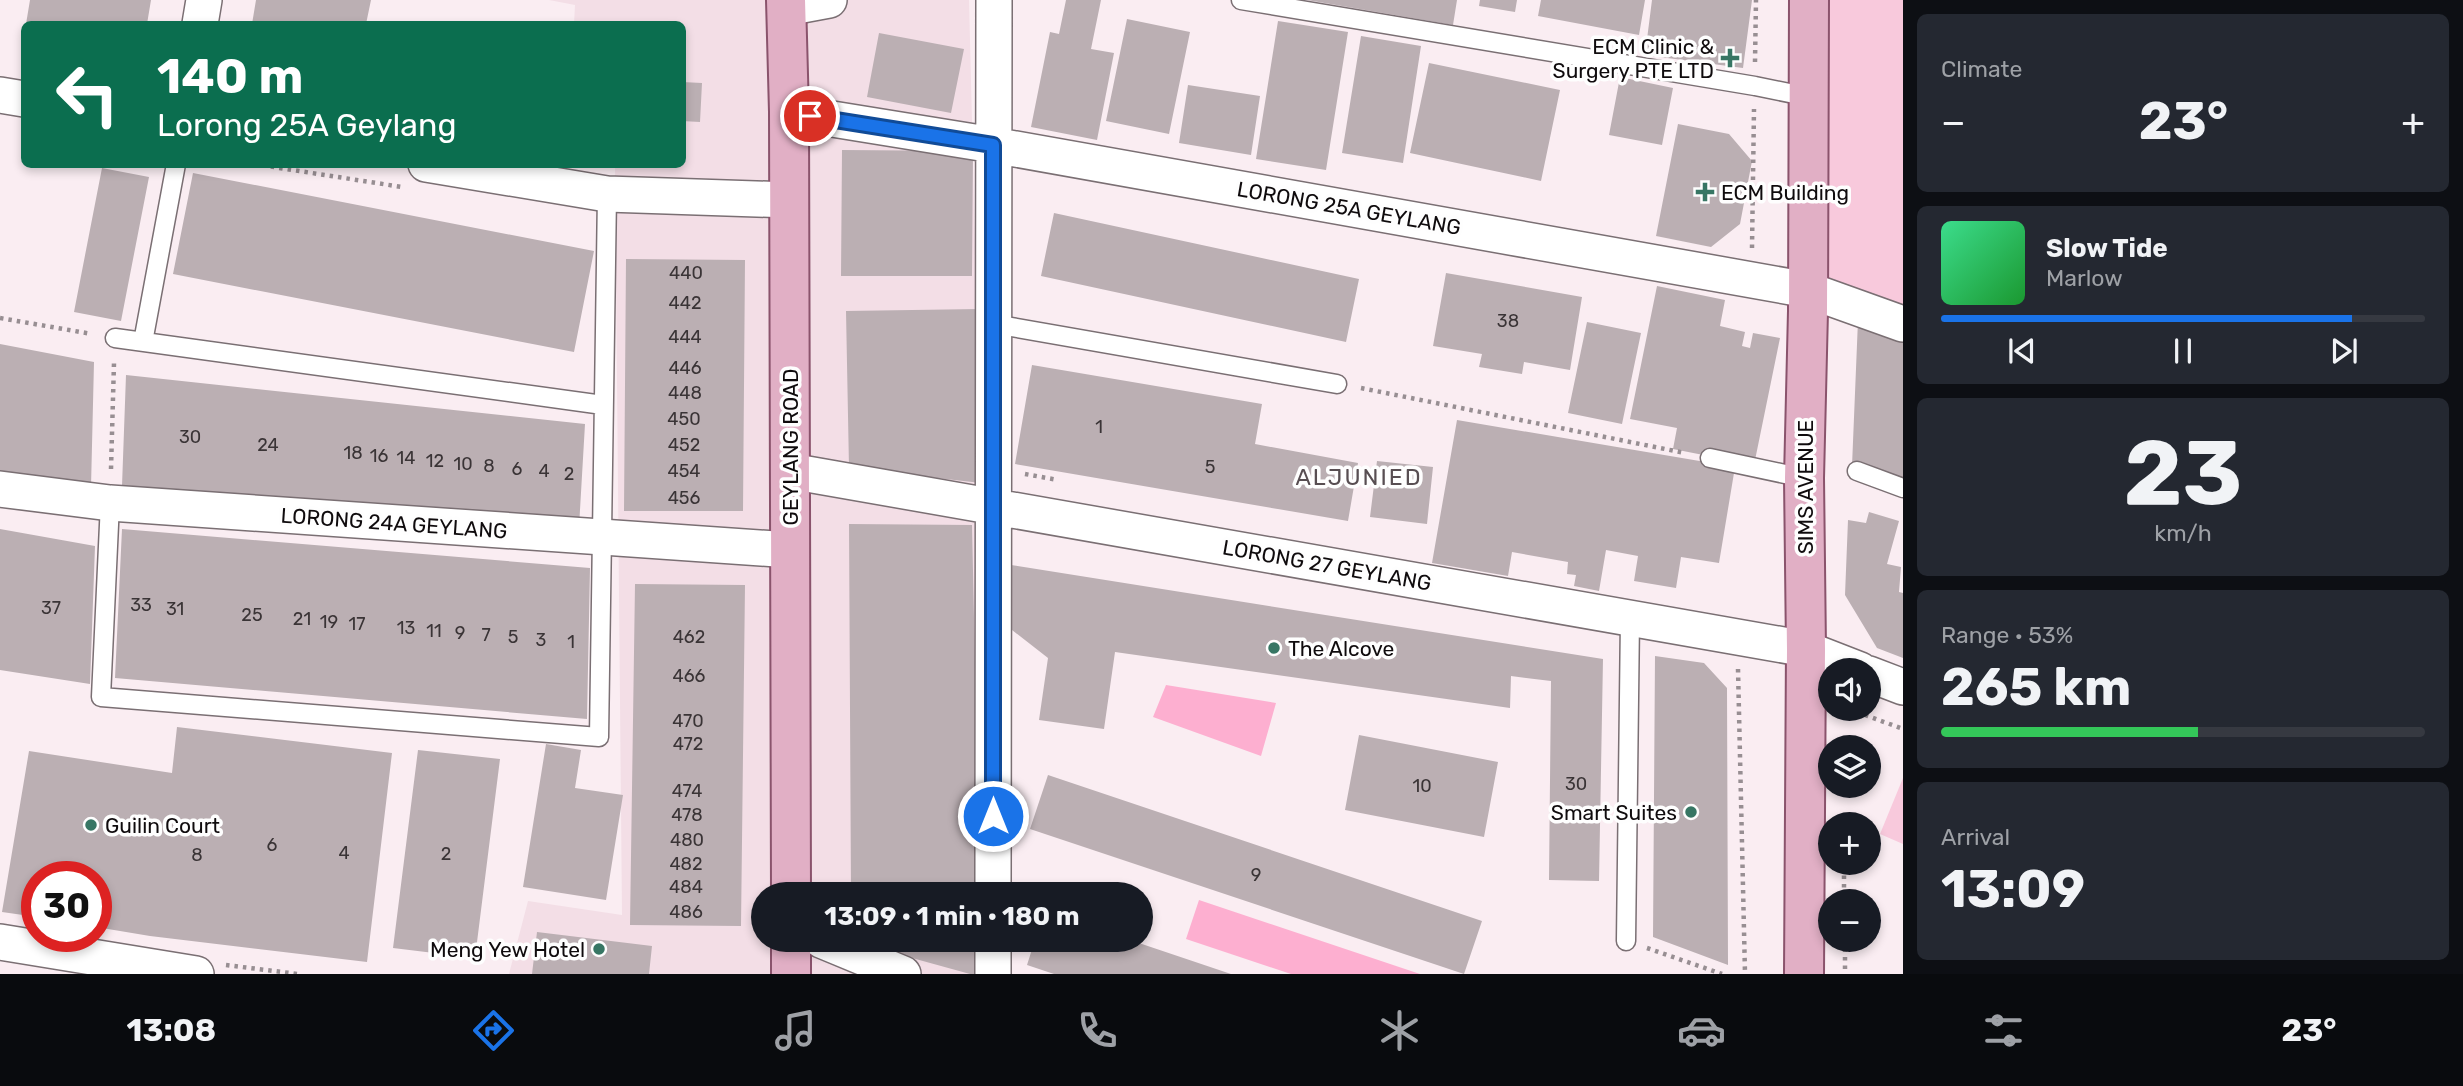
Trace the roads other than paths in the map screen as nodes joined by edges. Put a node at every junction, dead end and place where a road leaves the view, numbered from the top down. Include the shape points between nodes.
1 (204, 0) edge
2 (829, 0) edge
3 (993, 0) edge
4 (1241, 0) edge
5 (1810, 0) edge
6 (786, 4) edge
7 (200, 21) edge
8 (0, 95) edge
9 (1809, 97) junction
10 (21, 98) edge
11 (789, 112) junction
12 (993, 145) junction
13 (175, 168) edge
14 (450, 168) edge
15 (607, 194) junction
16 (789, 200) junction
17 (1808, 290) junction
18 (994, 324) junction
19 (1903, 324) edge
20 (115, 338) road end
21 (142, 342) junction
22 (1337, 384) road end
23 (603, 405) junction
24 (1710, 458) road end
25 (790, 471) junction
26 (1857, 471) dead end
27 (1804, 478) junction
28 (1903, 488) edge
29 (0, 489) edge
30 (110, 503) junction
31 (995, 507) junction
32 (601, 537) junction
33 (790, 550) junction
34 (1630, 618) junction
35 (1806, 649) junction
36 (1829, 658) edge
37 (1881, 679) edge
38 (1903, 687) edge
39 (792, 882) edge
40 (993, 882) edge
41 (1626, 941) road end
42 (0, 942) edge
43 (791, 952) edge
44 (850, 952) edge
45 (993, 952) edge
46 (196, 974) edge
47 (791, 974) edge
48 (903, 974) edge
49 (993, 974) edge
50 (1804, 974) edge

1 - 7 street
2 - 6 street
3 - 12 street
4 - 9 lane
5 - 9 main road, SIMS AVENUE
6 - 11 main road, GEYLANG ROAD
8 - 10 street
9 - 17 main road, SIMS AVENUE
11 - 12 street, LORONG 25A GEYLANG
11 - 16 main road, GEYLANG ROAD
12 - 17 street, LORONG 25A GEYLANG
12 - 18 street
13 - 21 lane
14 - 15 street
15 - 16 street
15 - 23 lane
16 - 25 main road, GEYLANG ROAD
17 - 19 street, LORONG 25A GEYLANG
17 - 27 main road, SIMS AVENUE
18 - 22 lane
18 - 31 street
20 - 21 lane
21 - 23 lane
23 - 32 lane
24 - 27 lane
25 - 31 street, LORONG 27 GEYLANG
25 - 33 main road, GEYLANG ROAD
26 - 28 lane
27 - 35 main road, SIMS AVENUE
29 - 30 street, LORONG 24A GEYLANG
30 - 32 street, LORONG 24A GEYLANG
30 - 32 lane via 101,697 599,737
31 - 34 street, LORONG 27 GEYLANG
31 - 40 street
32 - 33 street, LORONG 24A GEYLANG
33 - 39 main road, GEYLANG ROAD
34 - 35 street, LORONG 27 GEYLANG
34 - 41 lane
35 - 36 street, LORONG 27 GEYLANG
35 - 50 main road, SIMS AVENUE
37 - 38 street
42 - 46 street
43 - 47 main road
44 - 48 street
45 - 49 street

